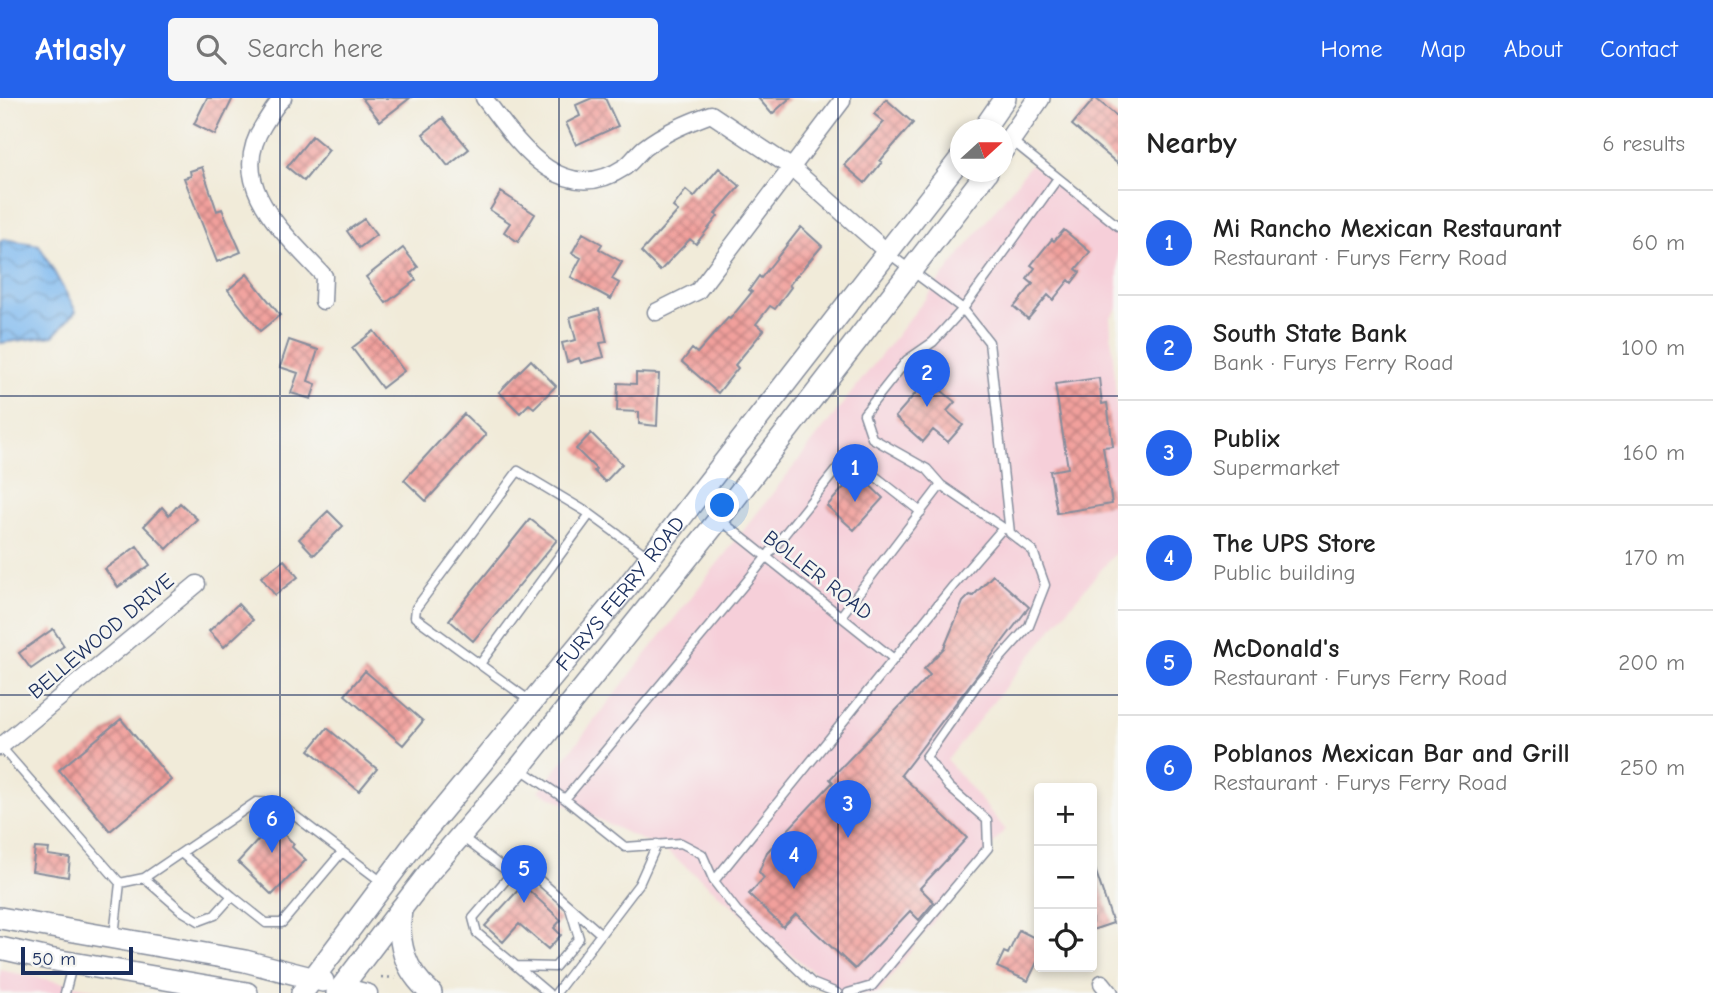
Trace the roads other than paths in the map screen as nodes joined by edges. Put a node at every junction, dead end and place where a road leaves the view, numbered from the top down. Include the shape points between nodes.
1 (283, 98) edge
2 (484, 98) edge
3 (842, 98) edge
4 (1005, 98) edge
5 (1040, 98) edge
6 (711, 106) edge
7 (991, 119) edge
8 (1013, 137) edge
9 (1013, 150) edge
10 (792, 167) junction
11 (950, 173) edge
12 (1058, 178) junction
13 (979, 182) edge
14 (1118, 226) edge
15 (887, 252) junction
16 (910, 271) junction
17 (323, 301) dead end
18 (963, 309) junction
19 (656, 312) dead end
20 (941, 485) junction
21 (920, 512) junction
22 (590, 514) junction
23 (719, 519) junction
24 (1007, 531) junction
25 (766, 557) junction
26 (650, 558) junction
27 (197, 584) dead end
28 (841, 616) junction
29 (894, 659) junction
30 (480, 664) junction
31 (532, 702) junction
32 (0, 747) edge
33 (519, 768) junction
34 (565, 799) junction
35 (461, 836) junction
36 (657, 844) junction
37 (342, 852) junction
38 (181, 853) junction
39 (511, 874) junction
40 (144, 878) junction
41 (714, 881) junction
42 (120, 883) junction
43 (384, 884) junction
44 (232, 896) junction
45 (570, 907) junction
46 (401, 909) junction
47 (0, 918) edge
48 (601, 934) junction
49 (114, 937) junction
50 (0, 948) edge
51 (73, 963) junction
52 (516, 966) junction
53 (307, 986) edge
54 (206, 989) edge
55 (340, 990) edge
56 (376, 990) edge
57 (65, 993) edge
58 (247, 993) edge
59 (431, 993) edge
60 (548, 993) edge
61 (556, 993) edge
62 (837, 993) edge
63 (848, 993) edge

1 - 17 street via 255,137 250,174 263,208 324,276
2 - 6 street via 517,141 564,178 601,179
3 - 10 street
4 - 7 main road
5 - 8 main road
6 - 10 street
9 - 12 lane
10 - 15 street
10 - 19 street via 698,291
11 - 15 main road, FURYS FERRY ROAD
12 - 14 lane
12 - 18 lane
13 - 16 main road, FURYS FERRY ROAD
15 - 16 lane
15 - 26 main road, FURYS FERRY ROAD
16 - 18 lane
16 - 23 main road, FURYS FERRY ROAD
18 - 20 lane via 933,342 907,360 864,414 872,438 927,469
18 - 24 lane via 989,342
20 - 21 lane
20 - 24 lane
21 - 25 lane via 848,454
21 - 28 lane
22 - 26 lane
22 - 30 lane
22 - 30 lane via 518,471 416,608 415,617
23 - 25 lane, BOLLER ROAD
23 - 33 main road, FURYS FERRY ROAD
24 - 29 lane
24 - 63 lane via 1033,551 1045,585 1029,626 978,683 926,757 949,787 987,820 988,848 872,985
25 - 28 lane, BOLLER ROAD
25 - 34 lane
26 - 31 main road, FURYS FERRY ROAD
27 - 32 street, BELLEWOOD DRIVE
28 - 29 lane, BOLLER ROAD
29 - 41 lane
30 - 31 lane
31 - 43 main road, FURYS FERRY ROAD
32 - 42 lane
33 - 34 lane
33 - 35 main road, FURYS FERRY ROAD
34 - 36 lane via 625,847
35 - 39 lane
35 - 46 main road, FURYS FERRY ROAD
36 - 41 lane via 681,843 702,854
36 - 48 lane via 639,884
37 - 38 lane via 278,803 256,802
37 - 43 lane
37 - 44 lane via 282,923 266,923
38 - 40 lane
38 - 44 lane
39 - 45 lane via 529,871
39 - 52 lane via 473,918 477,933
40 - 42 lane
40 - 44 lane via 199,922 215,915
41 - 62 lane via 737,911 812,983
42 - 49 lane
43 - 53 main road, FURYS FERRY ROAD
45 - 48 lane
45 - 52 lane via 579,938 555,967
46 - 55 main road, FURYS FERRY ROAD
46 - 59 main road via 398,931 404,958
47 - 49 main road
48 - 61 lane
49 - 53 main road via 246,961
50 - 51 main road
51 - 54 main road
51 - 57 lane
52 - 60 lane
53 - 55 main road
54 - 58 main road
55 - 56 street

